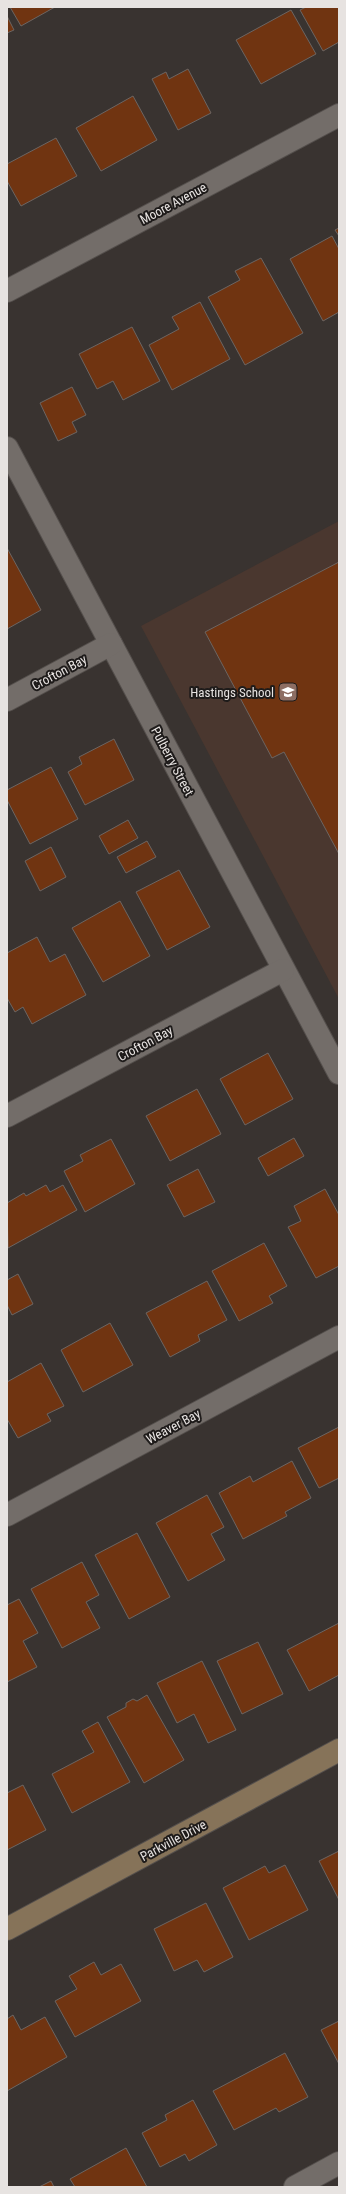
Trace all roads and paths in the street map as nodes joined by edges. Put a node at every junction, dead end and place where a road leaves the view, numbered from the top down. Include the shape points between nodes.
1 (339, 115) edge
2 (7, 291) edge
3 (7, 448) edge
4 (111, 644) junction
5 (7, 700) edge
6 (283, 970) junction
7 (339, 1073) edge
8 (7, 1116) edge
9 (339, 1337) edge
10 (7, 1516) edge
11 (339, 1750) edge
12 (7, 1929) edge
13 (339, 2163) edge
14 (296, 2187) edge

1 - 2 street, Moore Avenue
3 - 4 street, Pulberry Street
4 - 5 street, Crofton Bay
4 - 6 street, Pulberry Street
6 - 7 street, Pulberry Street
6 - 8 street, Crofton Bay
9 - 10 street, Weaver Bay
11 - 12 street, Parkville Drive
13 - 14 street

